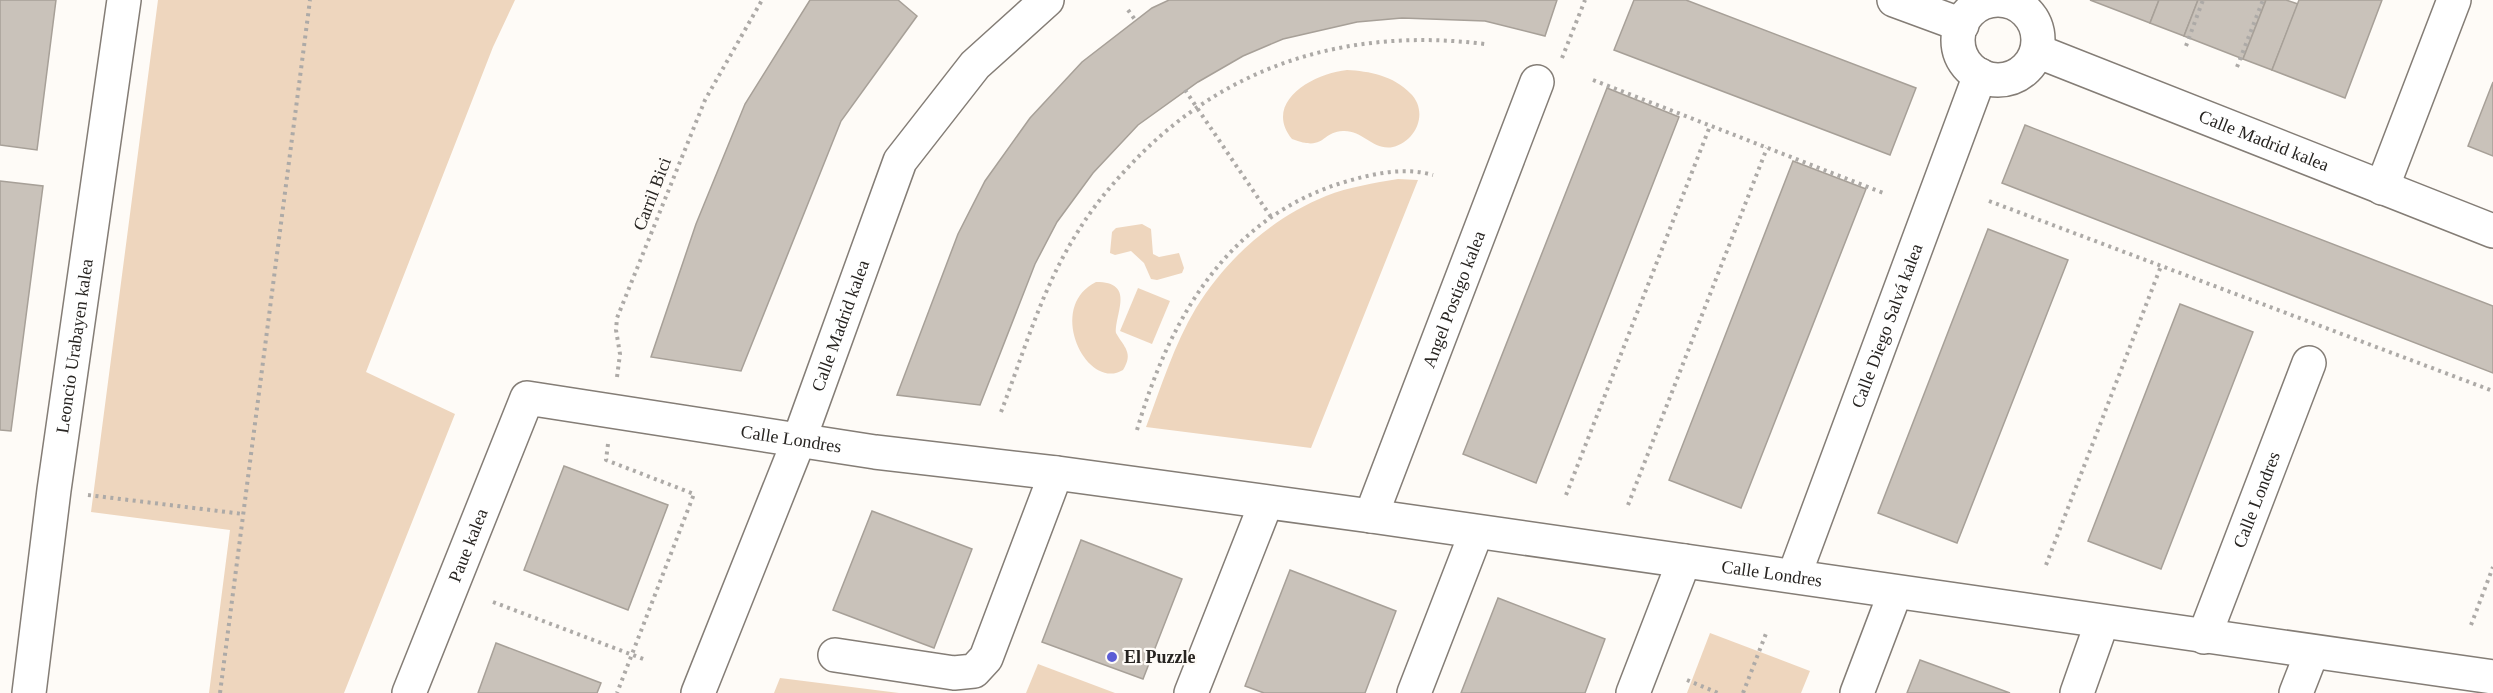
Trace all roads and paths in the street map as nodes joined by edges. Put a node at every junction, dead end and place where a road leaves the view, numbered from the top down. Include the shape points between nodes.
1 (124, 0) edge
2 (310, 0) edge
3 (762, 0) edge
4 (1047, 0) edge
5 (1585, 0) edge
6 (1894, 0) edge
7 (2203, 0) edge
8 (2263, 0) edge
9 (2454, 0) edge
10 (2013, 1) edge
11 (1128, 10) dead end
12 (1136, 21) dead end
13 (1962, 25) junction
14 (1485, 44) dead end
15 (2186, 46) dead end
16 (2037, 51) junction
17 (2237, 67) dead end
18 (1549, 72) joint
19 (1980, 75) junction
20 (1593, 80) dead end
21 (1185, 90) dead end
22 (1196, 107) junction
23 (1710, 126) junction
24 (1767, 148) junction
25 (1433, 175) dead end
26 (2382, 188) junction
27 (1886, 194) dead end
28 (1989, 201) dead end
29 (1271, 217) junction
30 (2493, 231) edge
31 (2161, 266) junction
32 (2309, 363) dead end
33 (2493, 391) edge
34 (528, 398) joint
35 (613, 412) junction
36 (1000, 412) dead end
37 (1137, 430) dead end
38 (799, 440) junction
39 (1056, 473) junction
40 (84, 495) dead end
41 (1566, 495) dead end
42 (1266, 503) junction
43 (1628, 505) dead end
44 (243, 514) junction
45 (1371, 516) junction
46 (1476, 533) junction
47 (1684, 561) junction
48 (2046, 565) dead end
49 (2493, 567) edge
50 (1794, 576) junction
51 (1895, 593) junction
52 (493, 602) dead end
53 (2102, 622) junction
54 (2471, 625) dead end
55 (1767, 631) dead end
56 (2204, 637) junction
57 (2312, 652) junction
58 (632, 654) junction
59 (835, 655) dead end
60 (645, 660) dead end
61 (2493, 678) edge
62 (1687, 680) dead end
63 (29, 693) edge
64 (220, 693) edge
65 (409, 693) edge
66 (617, 693) edge
67 (698, 693) edge
68 (1191, 693) edge
69 (1414, 693) edge
70 (1633, 693) edge
71 (1718, 693) edge
72 (1743, 693) edge
73 (1857, 693) edge
74 (2077, 693) edge
75 (2296, 693) edge

1 - 63 street, Leoncio Urabayen kalea
2 - 44 path
3 - 35 path, Carril Bici via 705,99 617,318 620,354
4 - 38 street, Calle Madrid kalea via 975,65 900,161
5 - 18 path
6 - 13 street
7 - 15 path
8 - 17 path
9 - 26 street
10 - 13 street via 1983,4
10 - 16 street via 2036,25
11 - 12 path
13 - 19 street via 1960,53
14 - 22 path via 1444,39 1402,40 1325,50 1250,76
16 - 19 street via 2023,72 2011,78
16 - 26 street, Calle Madrid kalea
18 - 45 street, Angel Postigo kalea
19 - 50 street, Calle Diego Salvá kalea
20 - 23 path
21 - 22 path
22 - 29 path
22 - 36 path via 1127,168 1077,232 1057,269
23 - 24 path
23 - 41 path
24 - 27 path
24 - 43 path
25 - 29 path via 1398,171 1361,178 1326,188
26 - 30 street, Calle Madrid kalea
28 - 31 path
29 - 37 path via 1215,267 1188,306 1168,346
31 - 33 path
31 - 48 path
32 - 56 street, Calle Londres
34 - 35 street, Calle Londres
34 - 65 street, Paue kalea
35 - 38 street, Calle Londres
35 - 58 path via 606,460 694,495
38 - 39 street, Calle Londres
38 - 67 street, Calle Madrid kalea
39 - 42 street, Calle Londres
39 - 59 street via 986,658 974,671 954,673
40 - 44 path
42 - 45 street, Calle Londres
42 - 68 street
44 - 64 path
45 - 46 street, Calle Londres
46 - 47 street, Calle Londres
46 - 69 street
47 - 50 street, Calle Londres
47 - 70 street
49 - 54 path
50 - 51 street, Calle Londres
51 - 53 street, Calle Londres
51 - 73 street
52 - 58 path
53 - 56 street, Calle Londres
53 - 74 street
55 - 72 path
56 - 57 street, Calle Londres
57 - 61 street, Calle Londres
57 - 75 street
58 - 60 path
58 - 66 path
62 - 71 path

